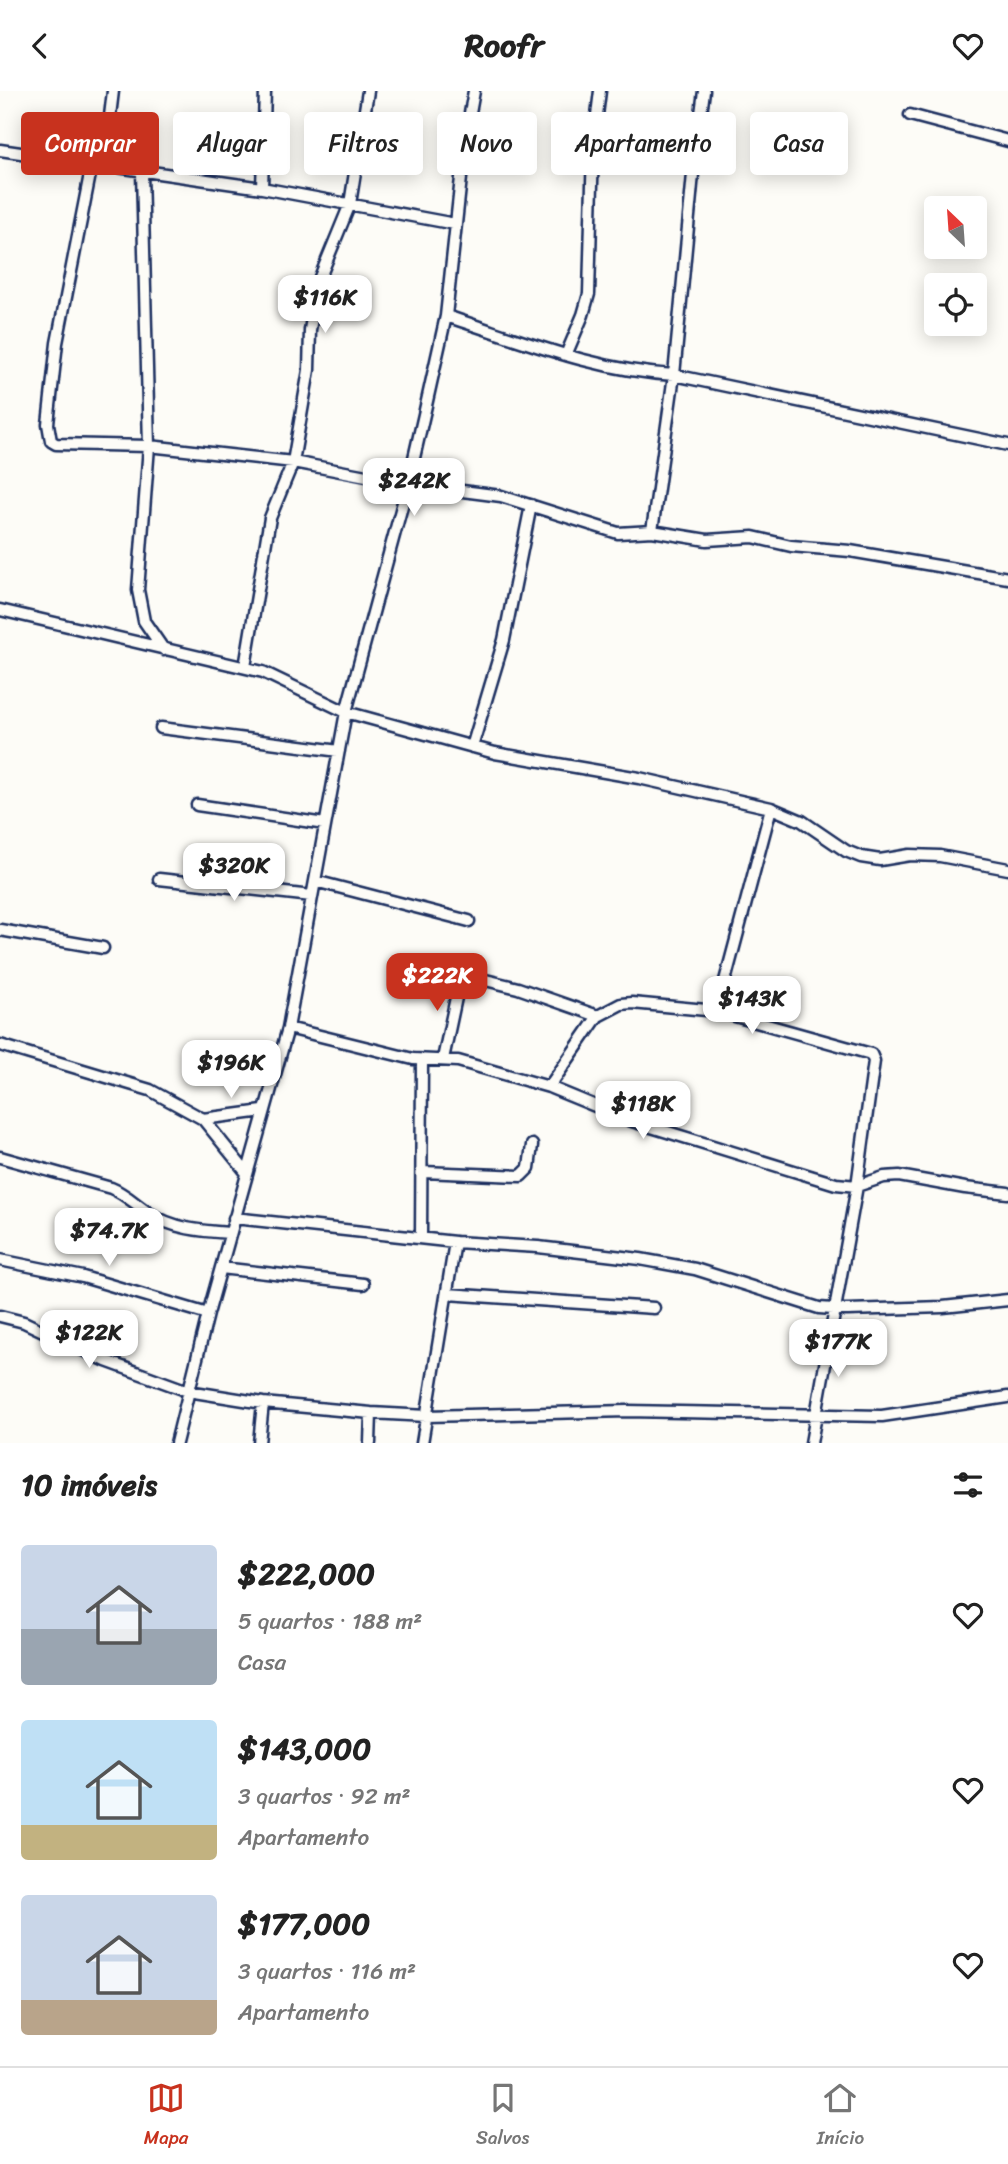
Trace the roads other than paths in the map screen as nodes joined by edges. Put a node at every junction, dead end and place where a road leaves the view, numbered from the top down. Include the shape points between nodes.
1 (113, 91) edge
2 (265, 91) edge
3 (368, 91) edge
4 (474, 91) edge
5 (600, 91) edge
6 (704, 91) edge
7 (110, 112) edge
8 (910, 115) dead end
9 (1008, 141) edge
10 (0, 150) edge
11 (21, 153) edge
12 (159, 174) edge
13 (90, 175) edge
14 (142, 175) edge
15 (262, 188) junction
16 (350, 204) junction
17 (455, 224) junction
18 (446, 316) junction
19 (566, 355) junction
20 (674, 375) junction
21 (1008, 445) edge
22 (149, 446) junction
23 (293, 462) junction
24 (408, 484) junction
25 (531, 505) junction
26 (652, 531) junction
27 (1008, 578) edge
28 (0, 610) edge
29 (164, 650) junction
30 (244, 667) junction
31 (346, 712) junction
32 (161, 727) dead end
33 (472, 747) junction
34 (339, 751) junction
35 (197, 805) dead end
36 (771, 808) junction
37 (325, 824) junction
38 (1008, 869) edge
39 (159, 879) dead end
40 (315, 881) junction
41 (312, 896) junction
42 (469, 921) dead end
43 (0, 930) edge
44 (103, 948) dead end
45 (717, 1011) junction
46 (598, 1016) junction
47 (288, 1028) junction
48 (0, 1045) edge
49 (443, 1059) junction
50 (422, 1060) junction
51 (549, 1087) junction
52 (263, 1111) junction
53 (203, 1119) junction
54 (532, 1145) dead end
55 (0, 1157) edge
56 (246, 1172) junction
57 (423, 1172) junction
58 (857, 1185) junction
59 (1008, 1193) edge
60 (234, 1218) junction
61 (230, 1233) junction
62 (421, 1238) junction
63 (455, 1242) junction
64 (0, 1261) edge
65 (221, 1268) junction
66 (363, 1284) dead end
67 (447, 1294) junction
68 (1008, 1300) edge
69 (654, 1308) dead end
70 (836, 1310) junction
71 (208, 1314) junction
72 (0, 1316) edge
73 (188, 1391) junction
74 (1008, 1397) edge
75 (263, 1403) junction
76 (370, 1413) junction
77 (427, 1416) junction
78 (816, 1416) junction
79 (176, 1443) edge
80 (259, 1443) edge
81 (370, 1443) edge
82 (422, 1443) edge
83 (811, 1443) edge

1 - 7 street
2 - 15 street
3 - 16 street
4 - 17 street
5 - 19 street via 593,147 589,294
6 - 20 street
8 - 9 street
10 - 11 street
12 - 15 street
13 - 22 street via 57,343 49,434 56,444
14 - 22 street
15 - 16 street
16 - 17 street
16 - 23 street via 318,282
17 - 18 street
18 - 19 street
18 - 24 street
19 - 20 street via 611,368
20 - 21 street
20 - 26 street
22 - 23 street
22 - 29 street via 138,590 144,621
23 - 24 street
23 - 30 street via 270,518
24 - 25 street via 502,496
24 - 31 street
25 - 26 street via 618,533
25 - 33 street via 504,640
26 - 27 street via 707,540 753,537 791,547 850,551
28 - 29 street
29 - 30 street
30 - 31 street via 285,681
31 - 33 street
31 - 34 street
32 - 34 street
33 - 36 street
34 - 37 street
35 - 37 street
36 - 38 street via 861,857 940,856
36 - 45 street
37 - 40 street
39 - 41 street
40 - 41 street
40 - 42 street
41 - 47 street
43 - 44 street
45 - 46 street via 632,1003
45 - 58 street via 871,1054 874,1061
46 - 49 street via 461,974
46 - 51 street
47 - 50 street
47 - 52 street
48 - 53 street via 150,1090
49 - 50 street
49 - 51 street
50 - 57 street
51 - 58 street via 657,1129 836,1184
52 - 53 street
52 - 56 street
53 - 56 street
54 - 57 street via 529,1168 515,1177
55 - 61 street via 111,1188 179,1227
56 - 60 street
57 - 62 street
58 - 59 street via 899,1176
58 - 70 street
60 - 61 street
60 - 62 street
61 - 65 street
62 - 63 street
63 - 67 street
63 - 70 street via 665,1263
64 - 71 street via 83,1277
65 - 66 street
65 - 71 street
67 - 69 street
67 - 77 street
68 - 70 street
70 - 78 street
71 - 73 street
72 - 73 street via 18,1319 107,1361
73 - 75 street
73 - 79 street
74 - 78 street via 882,1416
75 - 76 street
75 - 80 street
76 - 77 street
76 - 81 street
77 - 78 street via 587,1411
77 - 82 street
78 - 83 street

